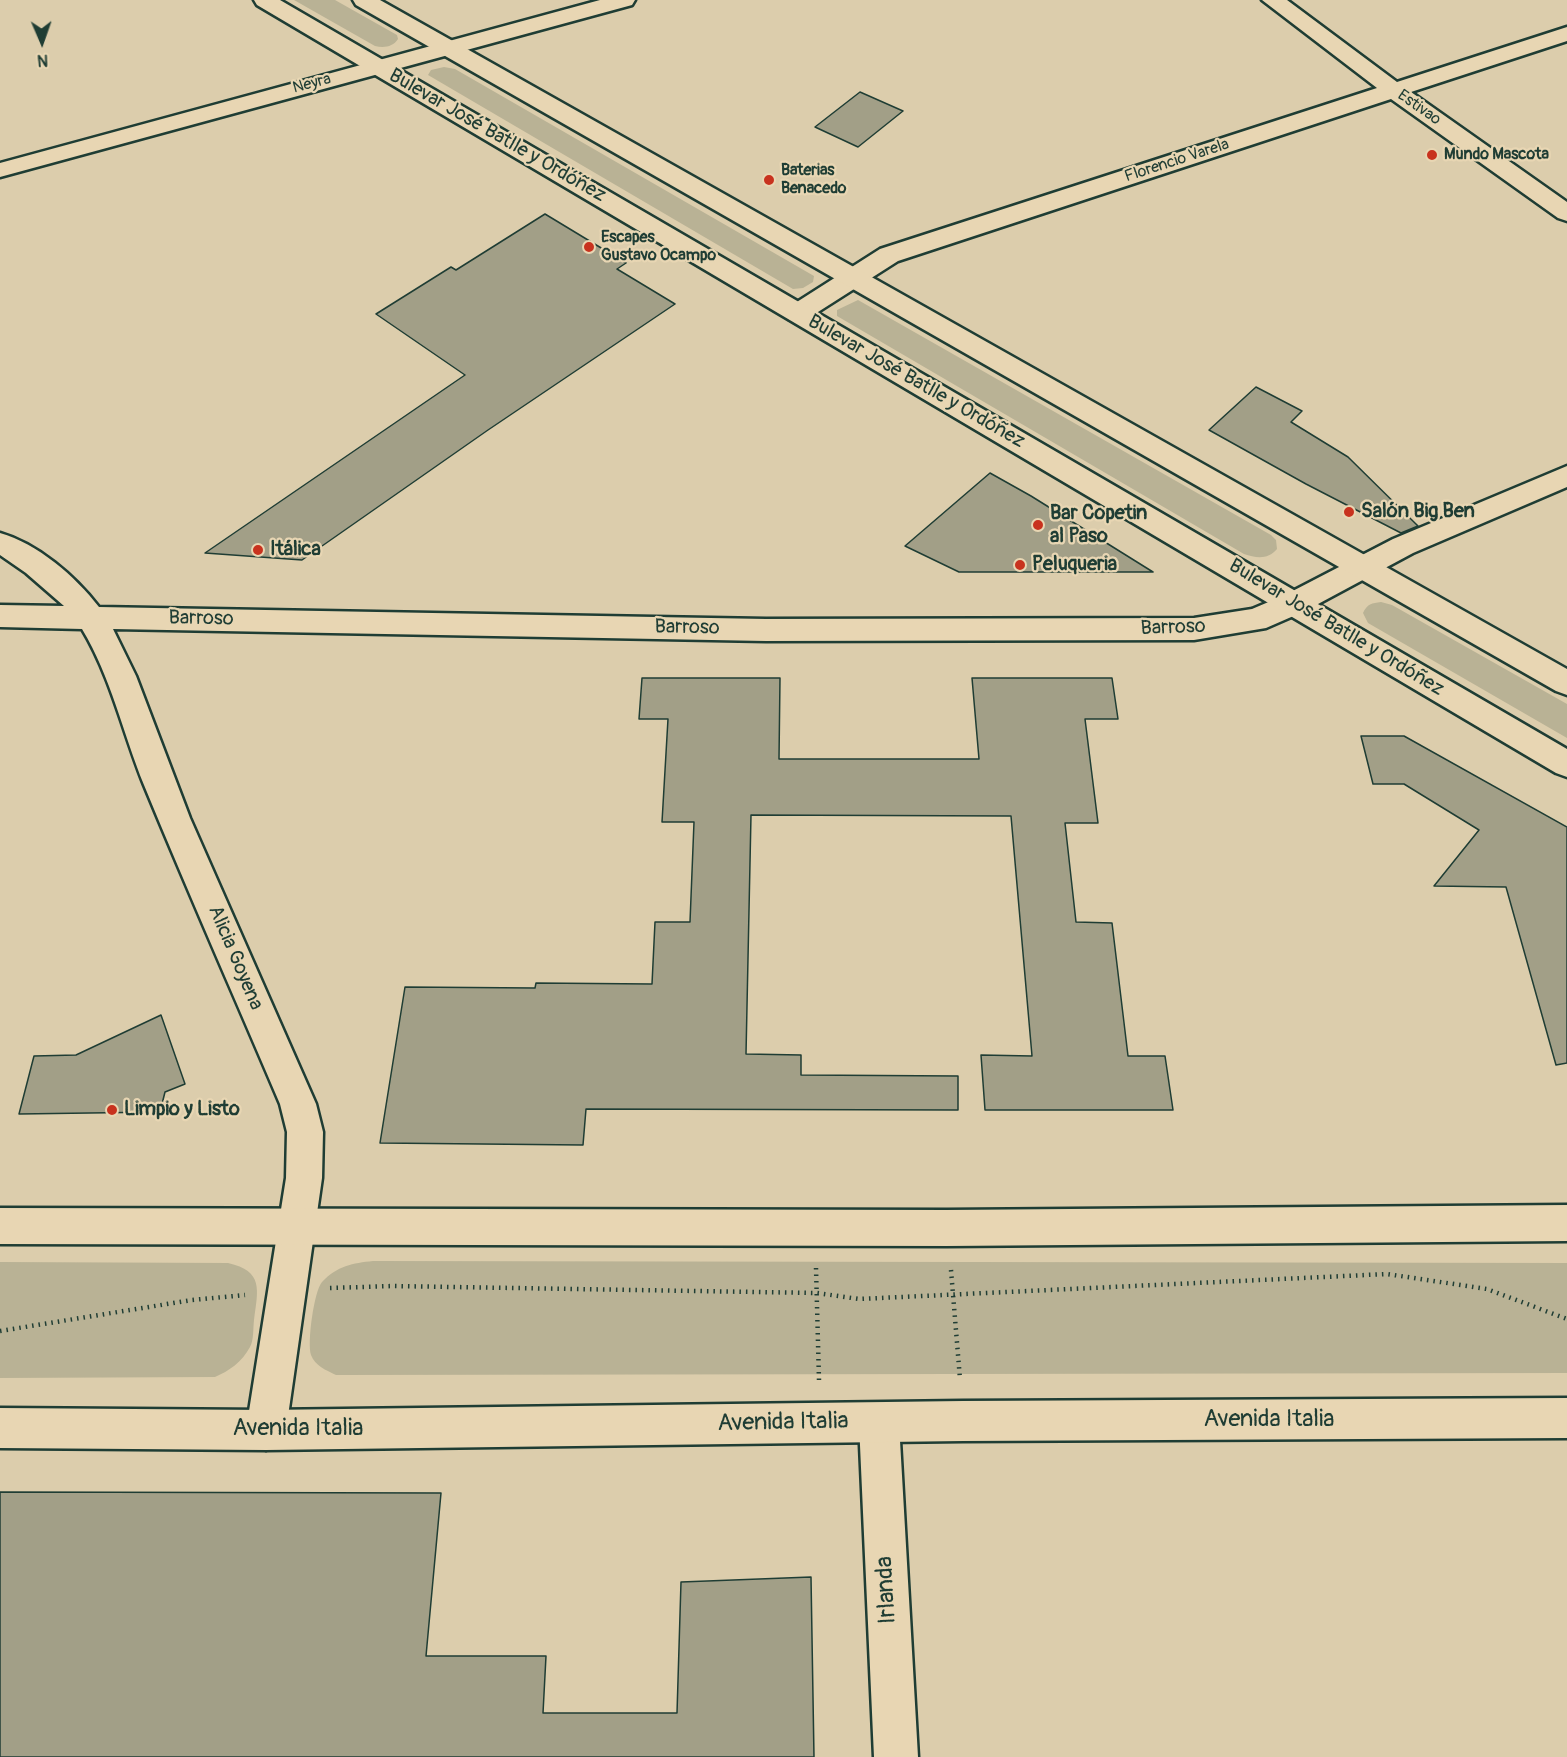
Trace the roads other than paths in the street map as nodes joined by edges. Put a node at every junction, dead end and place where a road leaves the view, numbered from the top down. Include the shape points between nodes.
1 (265, 0) edge
2 (364, 0) edge
3 (624, 0) edge
4 (1273, 0) edge
5 (1567, 34) edge
6 (447, 47) junction
7 (377, 66) junction
8 (1395, 91) junction
9 (0, 170) edge
10 (1567, 213) edge
11 (853, 276) junction
12 (798, 313) junction
13 (1567, 476) edge
14 (0, 543) edge
15 (1361, 566) junction
16 (1295, 603) junction
17 (0, 616) edge
18 (90, 617) junction
19 (1567, 683) edge
20 (1567, 765) edge
21 (1567, 1223) edge
22 (0, 1226) edge
23 (297, 1226) junction
24 (1567, 1418) edge
25 (879, 1423) junction
26 (0, 1428) edge
27 (266, 1430) junction
28 (896, 1757) edge

1 - 7 main road, Bulevar José Batlle y Ordóñez
2 - 6 main road
3 - 6 main road, Neyra
4 - 8 main road, Estivao
5 - 8 main road, Florencio Varela
6 - 7 main road, Neyra
6 - 11 main road
7 - 9 main road, Neyra
7 - 12 main road, Bulevar José Batlle y Ordóñez
8 - 10 main road, Estivao
8 - 11 main road, Florencio Varela via 889,255
11 - 12 main road, Florencio Varela
11 - 15 main road
12 - 16 main road, Bulevar José Batlle y Ordóñez
13 - 15 main road, Barroso
14 - 18 main road, Alicia Goyena via 37,566
15 - 16 main road, Barroso
15 - 19 main road
16 - 18 main road, Barroso via 1256,620 1194,629 766,630
16 - 20 main road, Bulevar José Batlle y Ordóñez
17 - 18 main road, Barroso
18 - 23 main road, Alicia Goyena via 111,654 157,777 298,1104 305,1132
21 - 23 main road via 947,1228
22 - 23 main road
23 - 27 main road, Alicia Goyena
24 - 25 main road, Avenida Italia
25 - 27 main road, Avenida Italia
25 - 28 main road, Irlanda
26 - 27 main road, Avenida Italia

